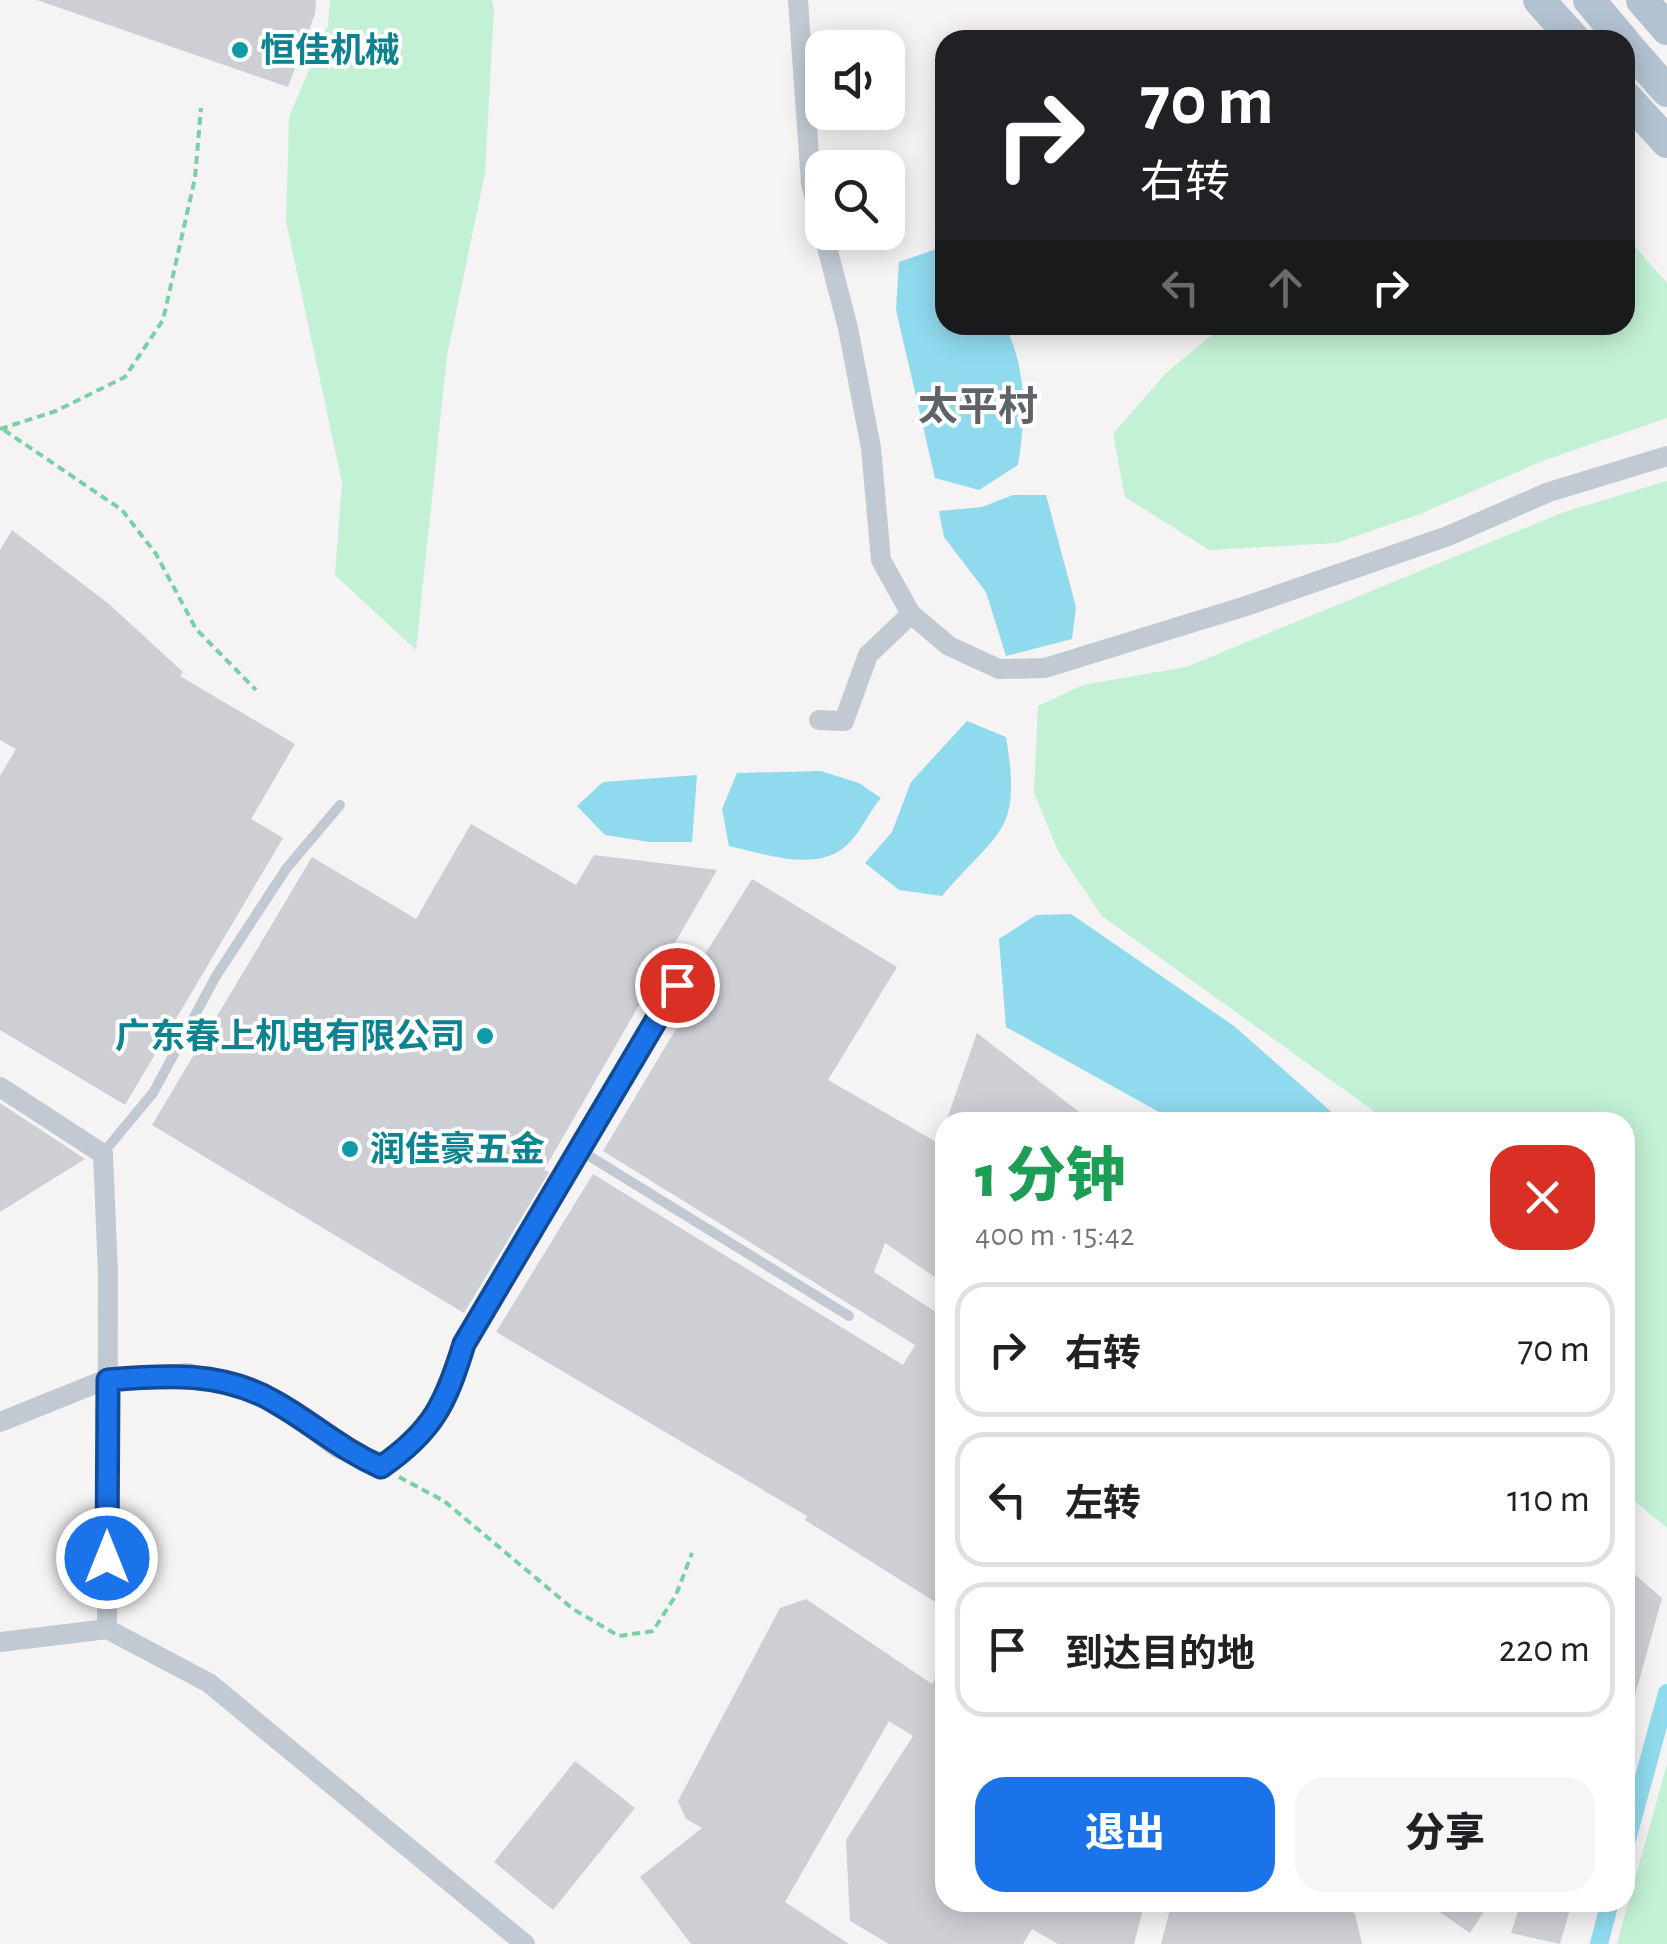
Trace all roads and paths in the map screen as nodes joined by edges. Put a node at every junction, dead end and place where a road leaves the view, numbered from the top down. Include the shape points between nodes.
1 (798, 0) edge
2 (1539, 0) edge
3 (1589, 0) edge
4 (1642, 0) edge
5 (1667, 29) edge
6 (1566, 30) edge
7 (1614, 30) edge
8 (1635, 55) edge
9 (1667, 90) edge
10 (1635, 107) edge
11 (202, 108) dead end
12 (1667, 142) edge
13 (808, 150) edge
14 (828, 250) edge
15 (2, 429) edge
16 (1667, 456) edge
17 (912, 614) junction
18 (256, 690) dead end
19 (819, 720) dead end
20 (340, 805) dead end
21 (677, 985) dead end
22 (0, 1087) edge
23 (581, 1151) junction
24 (102, 1154) junction
25 (850, 1316) dead end
26 (108, 1380) junction
27 (0, 1422) edge
28 (381, 1467) junction
29 (692, 1552) dead end
30 (107, 1629) junction
31 (0, 1642) edge
32 (525, 1944) edge

1 - 13 street
2 - 6 main road
3 - 7 main road
4 - 5 main road
8 - 9 main road
10 - 12 main road
11 - 15 path via 195,178 163,320 125,378
14 - 17 street via 871,448 880,560
15 - 18 path via 122,510 156,554 196,628
16 - 17 street via 1549,492 1448,536 1246,606 1045,668 998,669 949,646
17 - 19 street via 868,655 844,721
20 - 24 lane via 286,869 216,976 152,1093
21 - 23 street
22 - 24 street
23 - 25 lane
23 - 28 street via 464,1344 447,1400 408,1449
24 - 26 street
26 - 27 street
26 - 28 street via 190,1374 256,1394
26 - 30 street
28 - 29 path via 444,1502 572,1609 620,1636 653,1630
30 - 31 street
30 - 32 street via 209,1683

